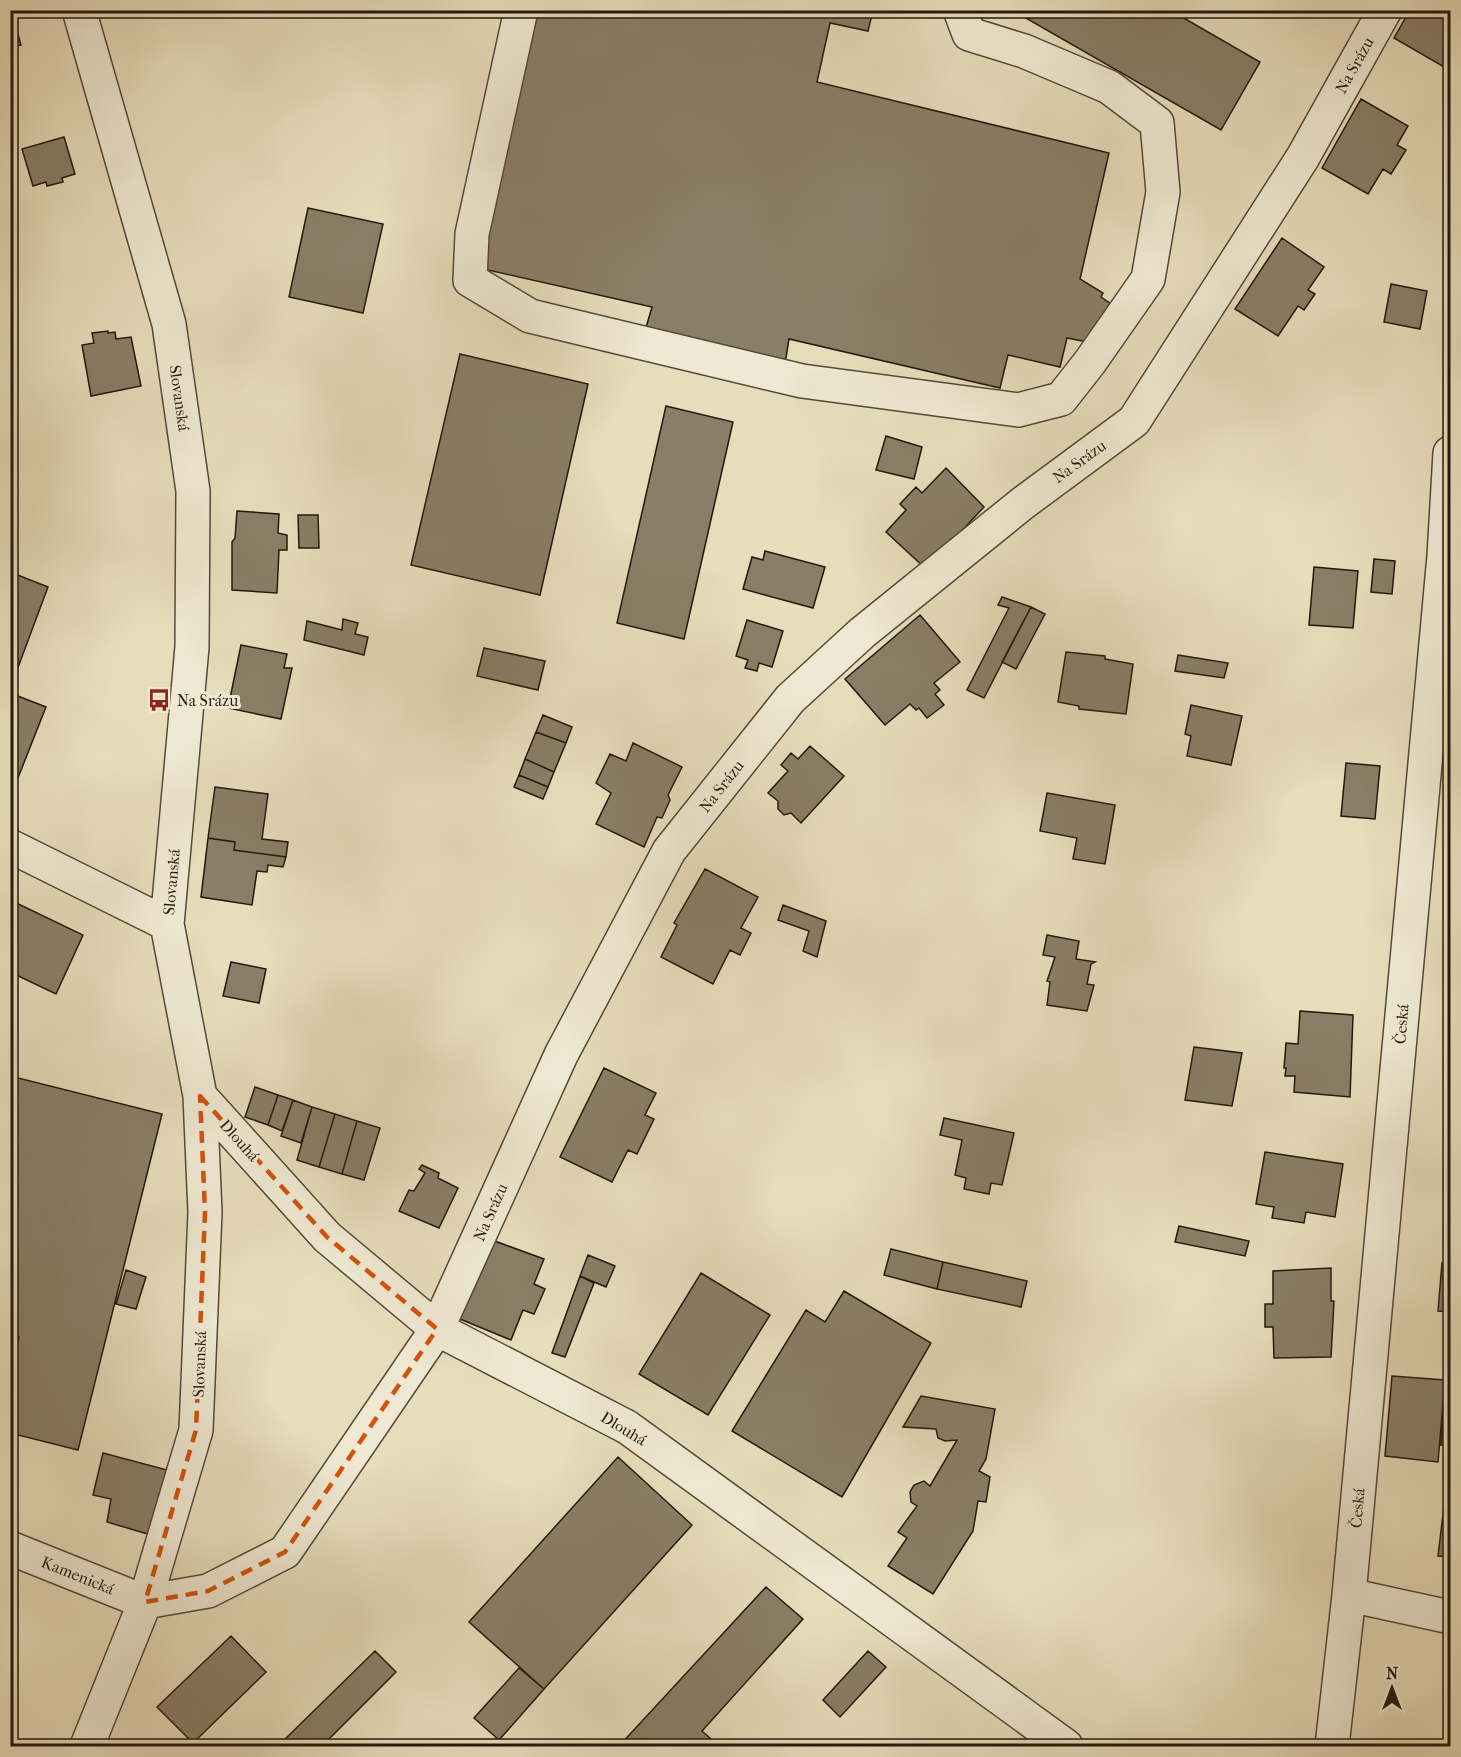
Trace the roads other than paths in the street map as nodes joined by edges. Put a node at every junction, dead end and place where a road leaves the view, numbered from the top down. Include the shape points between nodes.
1 (79, 10) edge
2 (521, 10) edge
3 (960, 10) edge
4 (1385, 10) edge
5 (1450, 453) edge
6 (1447, 557) edge
7 (10, 846) edge
8 (167, 924) junction
9 (200, 1096) junction
10 (437, 1329) junction
11 (10, 1548) edge
12 (1349, 1595) junction
13 (145, 1602) junction
14 (1450, 1617) edge
15 (87, 1746) edge
16 (1066, 1746) edge
17 (1332, 1746) edge

1 - 8 street, Slovanská via 169,324 193,491 192,647
2 - 3 street via 472,234 470,280 530,316 802,381 1018,410 1061,399 1148,279 1163,192 1157,123 1109,87 1024,51 969,34
4 - 10 street, Na Srázu via 1303,157 1134,421 933,575 790,699 669,852 561,1055
5 - 6 street, Česká
6 - 12 street, Česká
7 - 8 street
8 - 9 street, Slovanská
9 - 10 street, Dlouhá via 327,1237
9 - 13 street, Slovanská via 205,1212 196,1430
10 - 13 street, Na Srázu via 285,1552 208,1591
10 - 16 street, Dlouhá via 627,1427
11 - 13 street, Kamenická
12 - 14 street
12 - 17 street, Česká
13 - 15 street, Slovanská

